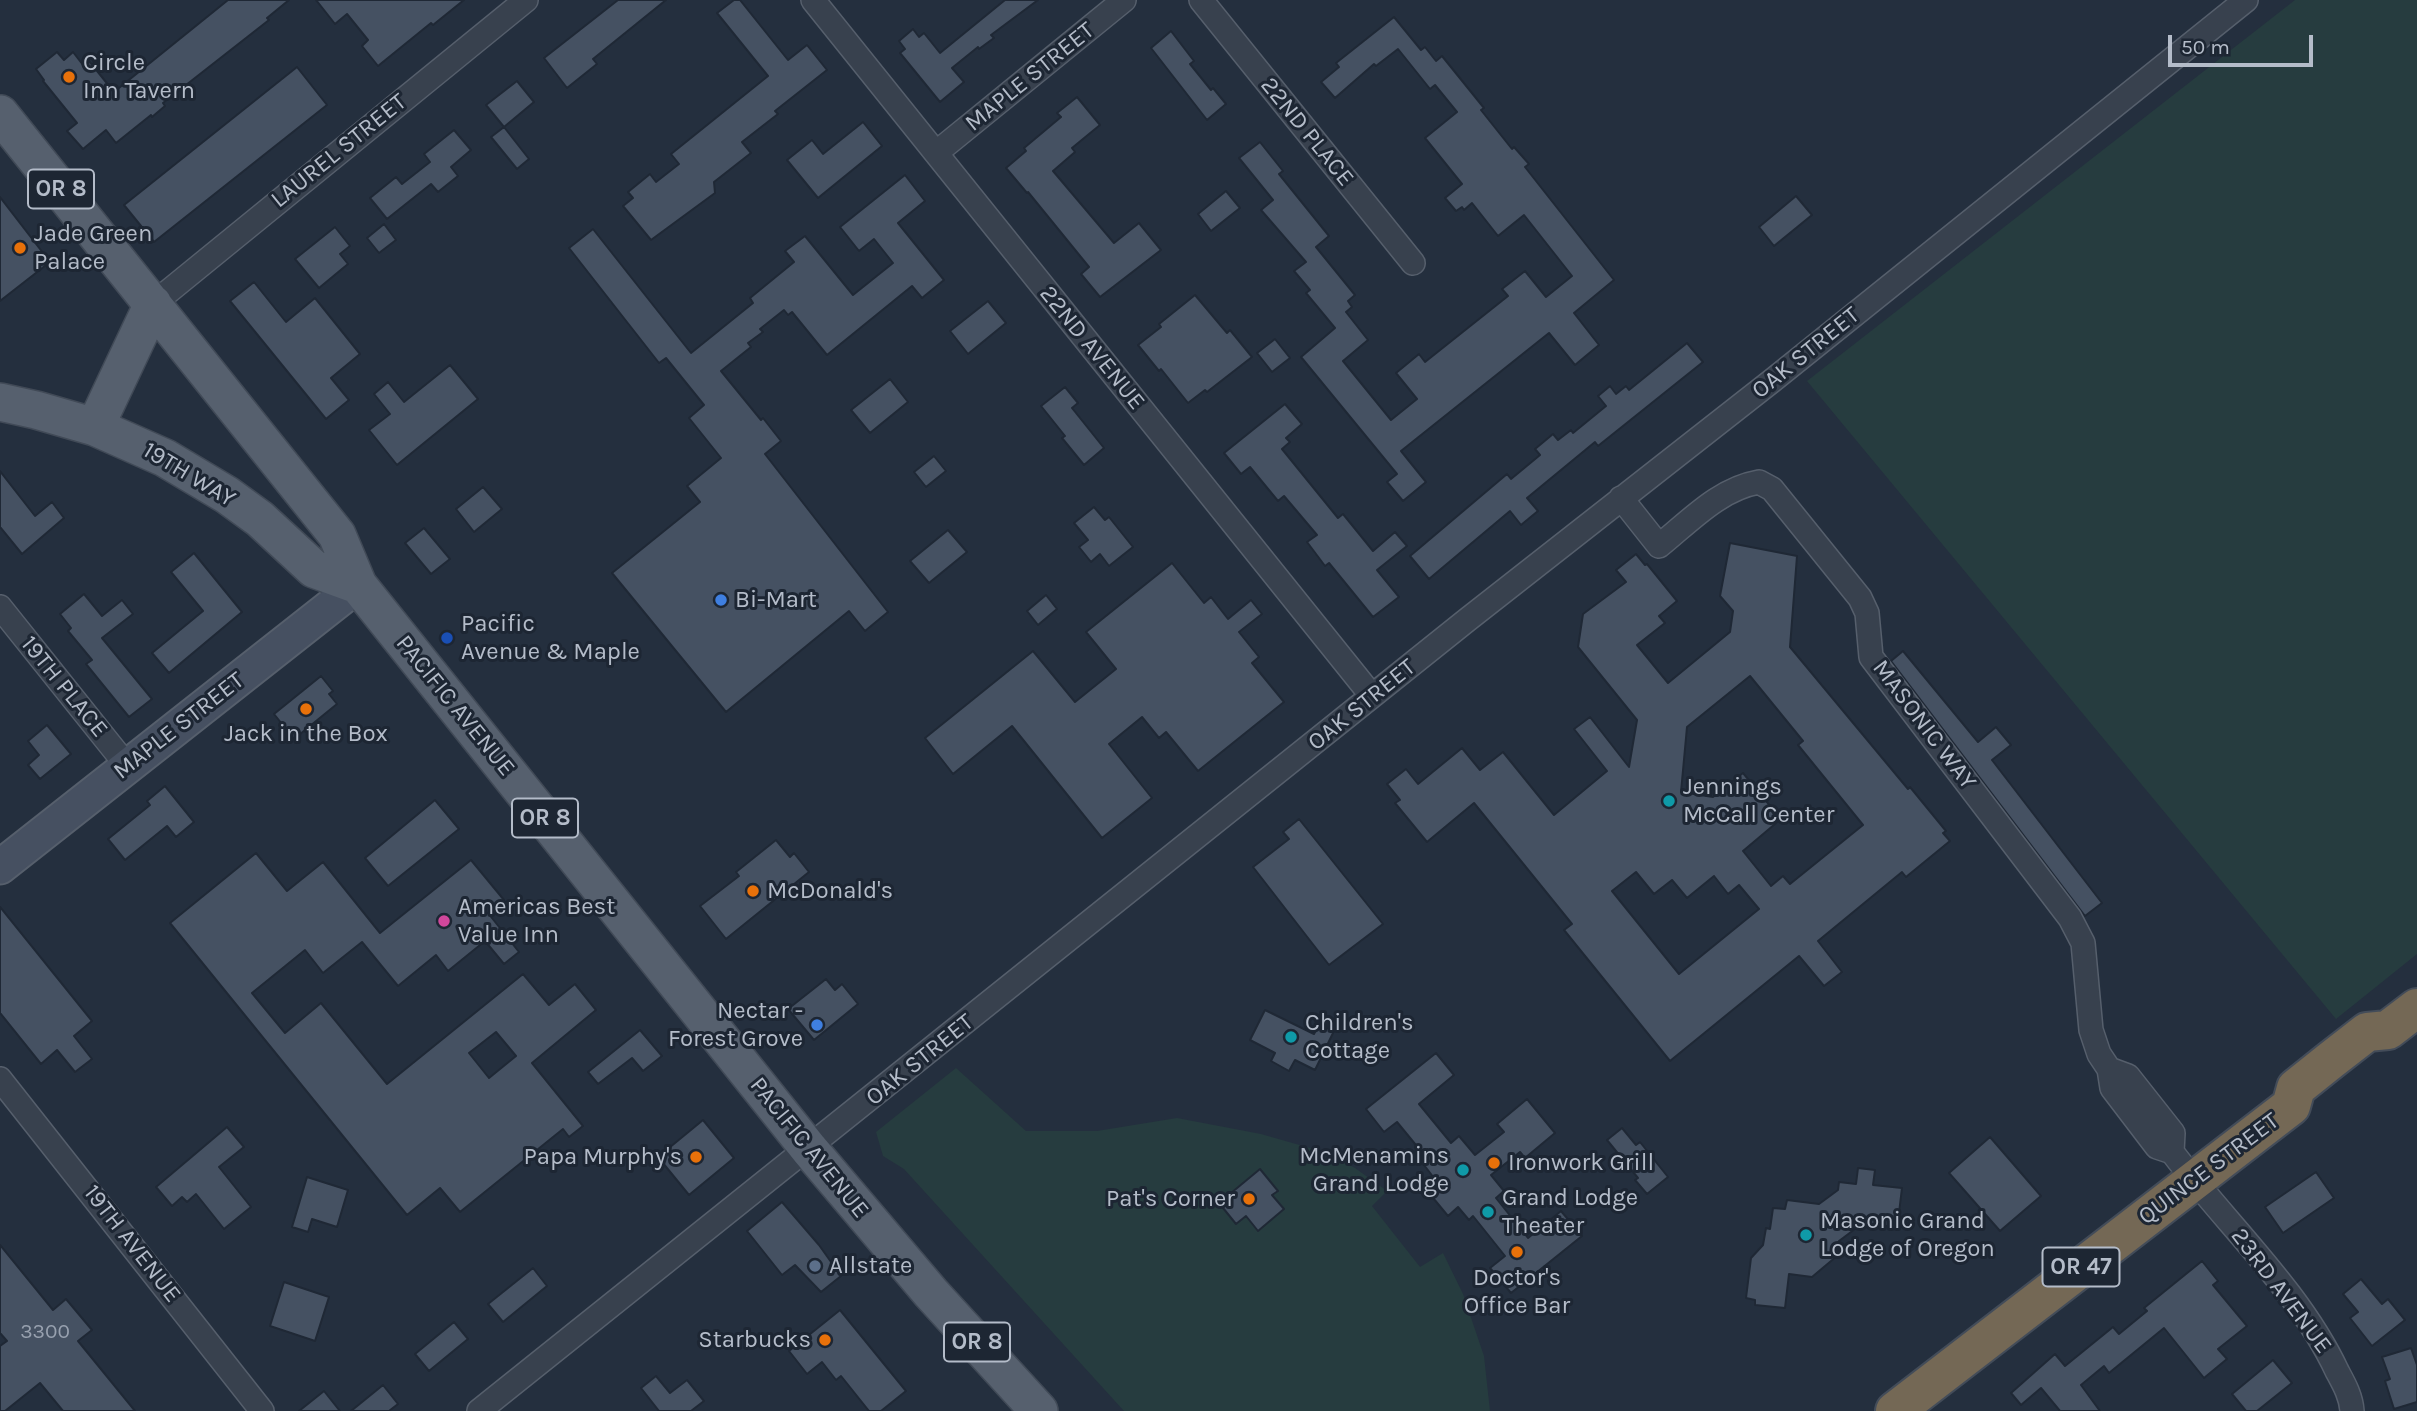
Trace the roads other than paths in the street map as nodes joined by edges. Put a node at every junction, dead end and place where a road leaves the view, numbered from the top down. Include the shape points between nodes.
1 (526, 0) edge
2 (813, 0) edge
3 (1124, 0) edge
4 (1201, 0) edge
5 (2246, 0) edge
6 (0, 114) edge
7 (936, 153) junction
8 (1413, 263) dead end
9 (153, 304) junction
10 (0, 402) edge
11 (95, 427) junction
12 (1621, 498) junction
13 (358, 585) junction
14 (0, 607) edge
15 (1372, 696) junction
16 (128, 767) junction
17 (0, 867) edge
18 (2402, 1019) edge
19 (0, 1079) edge
20 (809, 1149) junction
21 (2183, 1166) junction
22 (262, 1411) edge
23 (479, 1411) edge
24 (1039, 1411) edge
25 (1895, 1411) edge
26 (2352, 1411) edge

1 - 9 street, LAUREL STREET
2 - 7 street, 22ND AVENUE
3 - 7 street, MAPLE STREET
4 - 8 street, 22ND PLACE
5 - 12 street, OAK STREET
6 - 9 main road, PACIFIC AVENUE / OR 8
7 - 15 street, 22ND AVENUE
9 - 11 main road
9 - 13 main road, PACIFIC AVENUE / OR 8 via 337,535
10 - 11 main road, 19TH WAY
11 - 13 main road, 19TH WAY via 197,476 260,519 314,569
12 - 15 street, OAK STREET
12 - 21 street, MASONIC WAY via 1658,546 1724,493 1759,482 1772,489 1860,598 1867,613 1871,657 2079,932 2091,1030 2109,1069 2112,1088 2157,1147
13 - 16 street, MAPLE STREET
13 - 20 main road, PACIFIC AVENUE / OR 8
14 - 16 street, 19TH PLACE
15 - 20 street, OAK STREET
16 - 17 street, MAPLE STREET
18 - 21 highway, QUINCE STREET / OR 47 via 2381,1051 2310,1106 2291,1106
19 - 22 street, 19TH AVENUE
20 - 23 street, OAK STREET
20 - 24 main road, PACIFIC AVENUE / OR 8
21 - 25 highway, QUINCE STREET / OR 47
21 - 26 street, 23RD AVENUE via 2323,1341

